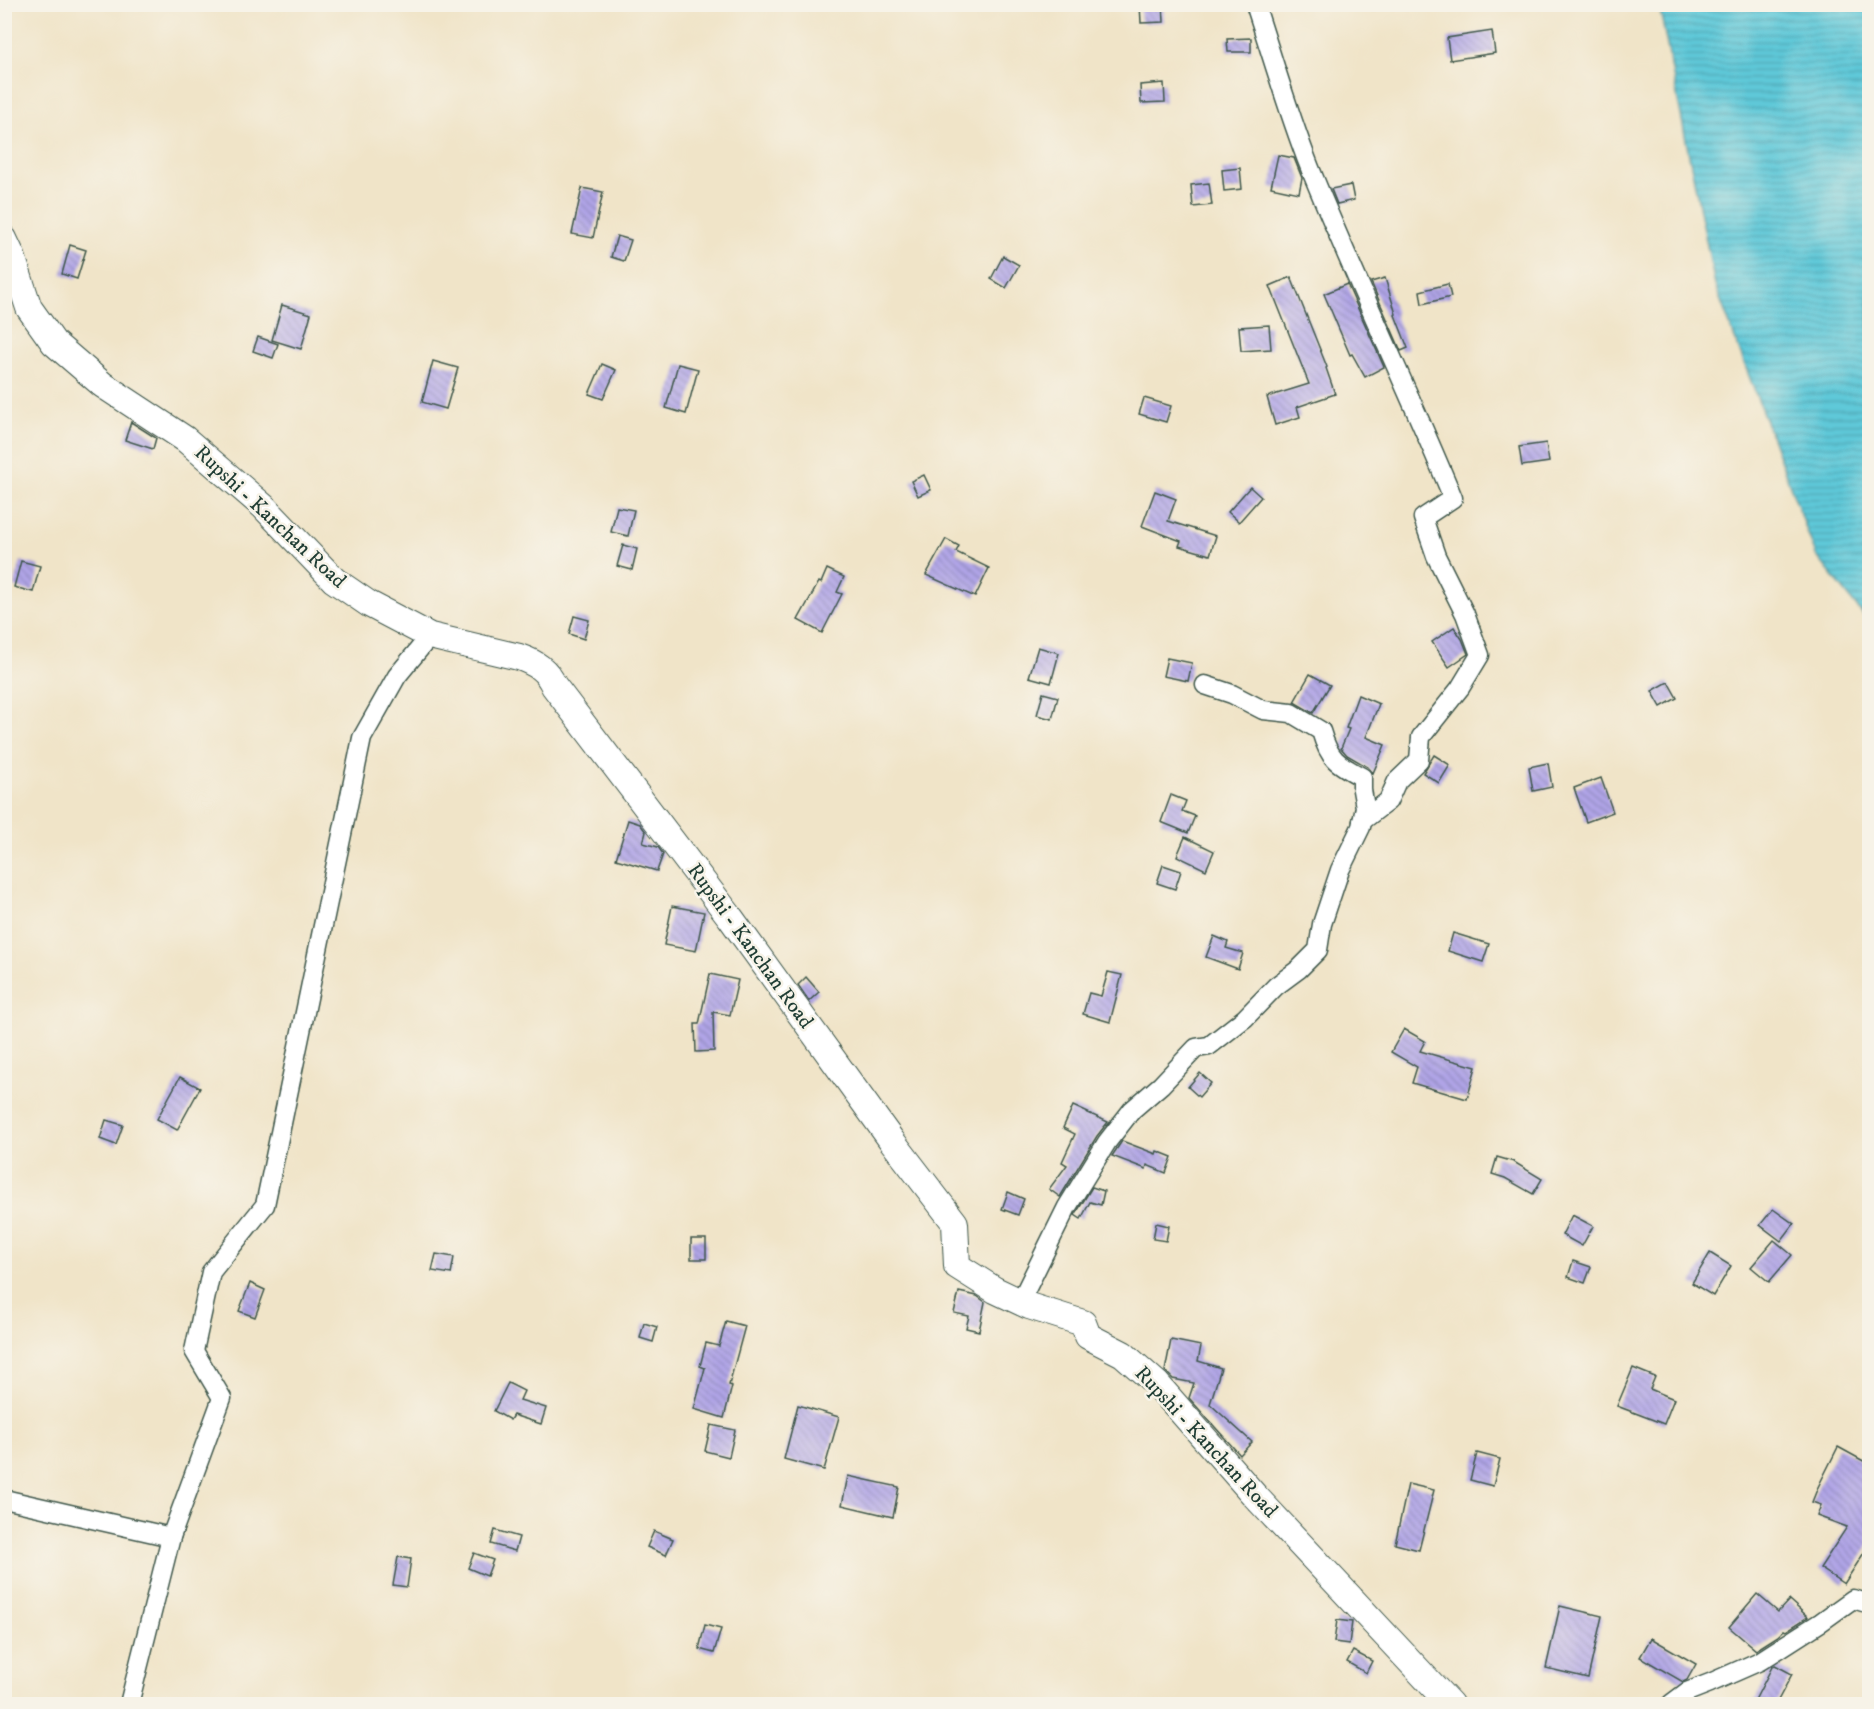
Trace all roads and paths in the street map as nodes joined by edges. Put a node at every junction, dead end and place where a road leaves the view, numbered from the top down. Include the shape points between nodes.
1 (1255, 4) edge
2 (4, 239) edge
3 (430, 636) junction
4 (1205, 685) dead end
5 (1362, 821) junction
6 (1020, 1302) junction
7 (4, 1499) edge
8 (171, 1537) junction
9 (1869, 1604) edge
10 (129, 1704) edge
11 (1450, 1704) edge
12 (1671, 1704) edge

1 - 5 street via 1309,166 1453,498 1423,518 1480,655 1460,688 1421,737 1419,760 1397,781 1388,801
2 - 3 street, Rupshi - Kanchan Road via 29,308 54,343 103,385 185,439 264,507 334,580 369,604
3 - 6 street, Rupshi - Kanchan Road via 519,657 549,674 554,686 955,1223 957,1266
3 - 8 street via 397,676 363,738 266,1205 211,1272 194,1351 222,1398
4 - 5 street via 1263,710 1292,713 1321,731 1326,749 1341,766 1362,777
5 - 6 street via 1340,870 1322,924 1318,950 1236,1025 1209,1046 1196,1048 1132,1110 1067,1207
6 - 11 street, Rupshi - Kanchan Road via 1083,1323 1088,1336 1123,1354 1157,1384 1255,1496
7 - 8 street
8 - 10 street
9 - 12 street via 1853,1599 1760,1661 1687,1692

